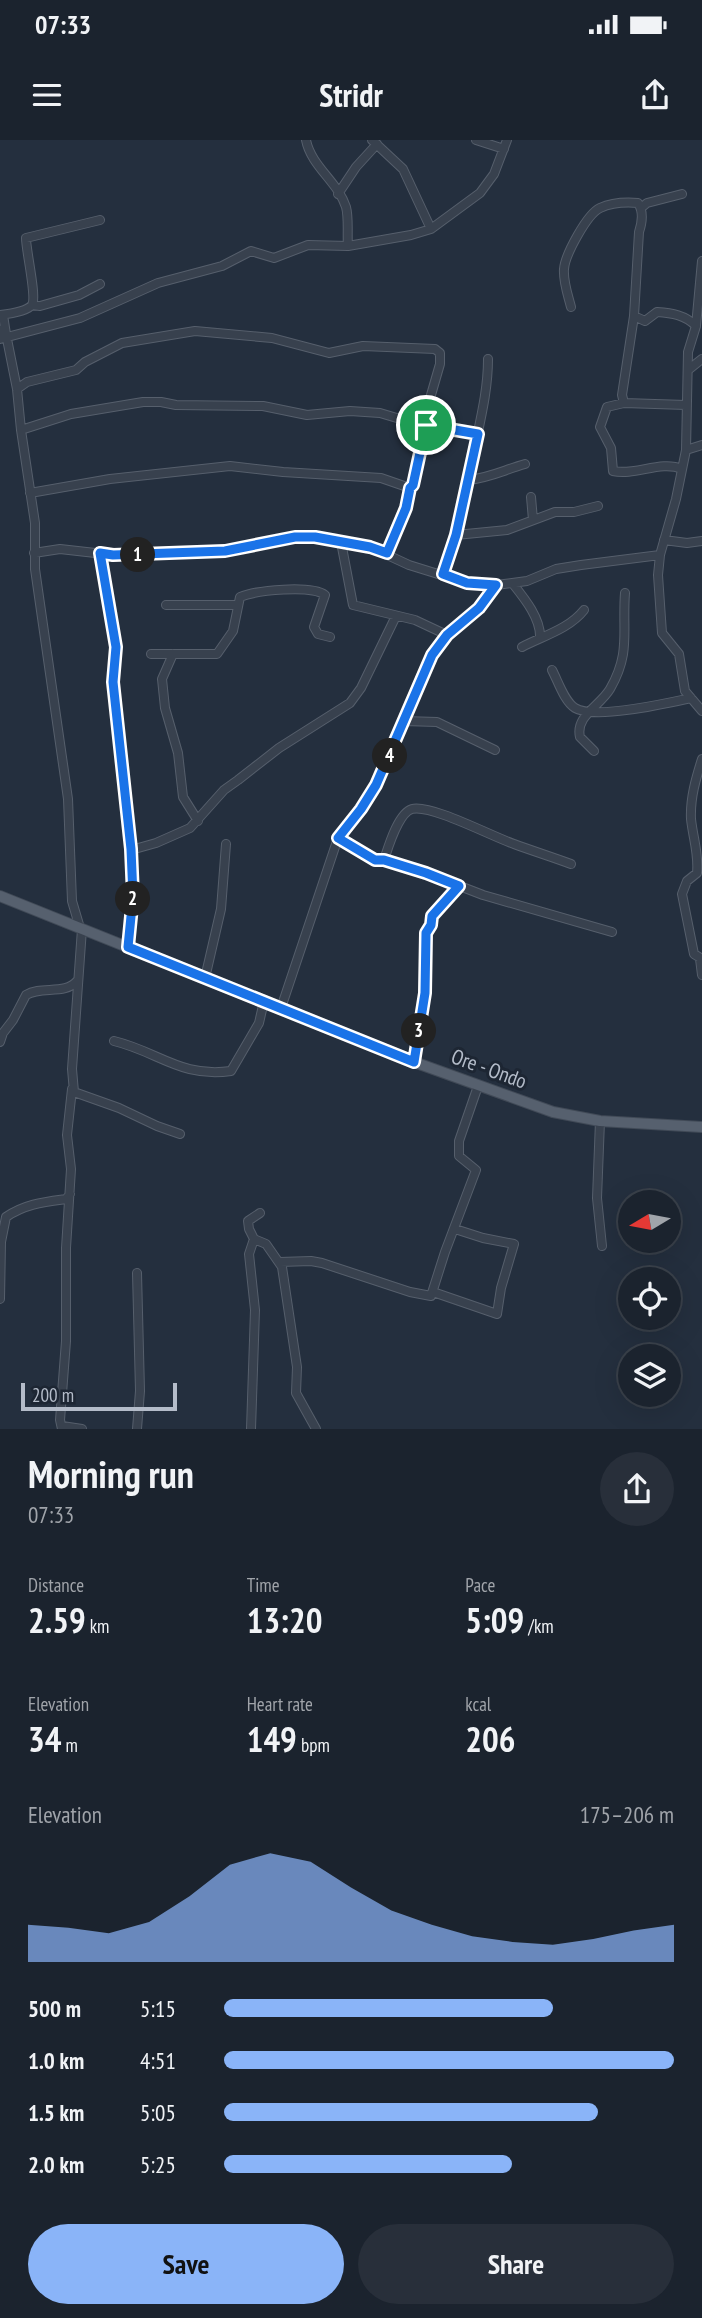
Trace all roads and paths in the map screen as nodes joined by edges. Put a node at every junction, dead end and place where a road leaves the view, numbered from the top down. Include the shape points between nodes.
1 (306, 140) edge
2 (477, 140) edge
3 (374, 142) edge
4 (506, 144) edge
5 (338, 194) junction
6 (682, 194) dead end
7 (641, 208) junction
8 (100, 220) dead end
9 (432, 229) junction
10 (348, 246) junction
11 (702, 261) edge
12 (100, 284) dead end
13 (32, 305) junction
14 (570, 307) dead end
15 (2, 315) edge
16 (634, 316) junction
17 (696, 327) junction
18 (3, 335) edge
19 (488, 359) dead end
20 (702, 359) edge
21 (688, 370) junction
22 (17, 389) junction
23 (624, 403) junction
24 (686, 405) junction
25 (426, 425) junction
26 (21, 430) junction
27 (478, 434) junction
28 (702, 445) edge
29 (686, 450) junction
30 (524, 464) dead end
31 (682, 469) junction
32 (468, 480) junction
33 (410, 488) junction
34 (30, 493) junction
35 (531, 497) dead end
36 (598, 506) dead end
37 (534, 520) junction
38 (456, 535) junction
39 (664, 540) junction
40 (702, 541) edge
41 (341, 542) junction
42 (34, 553) junction
43 (100, 553) junction
44 (387, 553) junction
45 (660, 555) junction
46 (443, 574) junction
47 (513, 584) junction
48 (496, 585) junction
49 (625, 593) dead end
50 (166, 605) dead end
51 (238, 605) junction
52 (584, 610) dead end
53 (396, 616) junction
54 (447, 635) junction
55 (330, 638) dead end
56 (540, 638) junction
57 (522, 647) dead end
58 (151, 654) dead end
59 (173, 654) junction
60 (552, 670) dead end
61 (691, 698) junction
62 (702, 710) edge
63 (592, 712) junction
64 (404, 721) junction
65 (495, 750) dead end
66 (594, 751) dead end
67 (702, 759) edge
68 (198, 821) junction
69 (338, 838) junction
70 (226, 844) dead end
71 (131, 849) junction
72 (384, 860) junction
73 (571, 864) dead end
74 (459, 886) junction
75 (0, 896) edge
76 (81, 929) junction
77 (612, 932) dead end
78 (128, 947) junction
79 (701, 959) edge
80 (702, 975) edge
81 (205, 978) junction
82 (78, 980) junction
83 (264, 1001) junction
84 (281, 1008) junction
85 (114, 1041) dead end
86 (0, 1042) edge
87 (414, 1062) junction
88 (478, 1086) junction
89 (72, 1089) junction
90 (600, 1121) junction
91 (702, 1127) edge
92 (180, 1134) dead end
93 (70, 1194) junction
94 (260, 1213) dead end
95 (2, 1222) edge
96 (455, 1228) junction
97 (254, 1239) junction
98 (602, 1246) dead end
99 (279, 1262) junction
100 (136, 1273) dead end
101 (433, 1292) junction
102 (0, 1300) edge
103 (62, 1428) edge
104 (82, 1429) edge
105 (137, 1429) edge
106 (251, 1429) edge
107 (316, 1429) edge

1 - 5 street via 311,157
2 - 4 street
3 - 5 street
3 - 9 street via 403,169
4 - 9 street via 480,193
5 - 10 street via 346,207
6 - 7 street via 647,202
7 - 14 street via 638,203 611,205 598,209 588,220 566,260
7 - 16 street
8 - 13 street via 26,238 35,296
9 - 10 street
10 - 18 street via 308,245 274,258 251,251 222,266 158,282 80,318
11 - 17 street
12 - 13 street via 79,295
13 - 15 street
15 - 18 street
16 - 17 street via 645,321 663,312 688,318
16 - 23 street
17 - 21 street
18 - 22 street
19 - 27 street
20 - 21 street
21 - 24 street
22 - 25 street via 27,382 76,370 122,343 195,331 272,338 329,353 363,346 421,347 435,349 441,359
22 - 26 street
23 - 24 street
23 - 31 street via 607,407 600,427 611,448 613,471
24 - 29 street
25 - 26 street via 380,413 307,415 263,406 143,402 71,414
25 - 27 street
25 - 33 street
26 - 34 street
27 - 32 street
28 - 29 street
29 - 31 street
30 - 32 street via 492,477
31 - 39 street
32 - 38 street
33 - 34 street via 381,478 230,466
33 - 44 street
34 - 42 street
35 - 37 street
36 - 37 street
37 - 38 street via 507,530
38 - 46 street
39 - 40 street
39 - 45 street
41 - 43 street via 295,537 206,553
41 - 44 street
41 - 53 street via 354,605
42 - 43 street via 60,549
42 - 76 street via 68,799 72,901
43 - 71 street via 116,647 113,682
44 - 46 street via 409,565
45 - 47 street via 556,569
45 - 61 street via 662,633 679,654 685,691
46 - 48 street via 467,583
47 - 48 street
47 - 56 street via 531,609
48 - 54 street via 479,608
49 - 63 street via 622,664
50 - 51 street
51 - 55 street via 246,595 295,589 322,592 325,598 315,631
51 - 59 street via 233,631 217,654
52 - 56 street
53 - 54 street
53 - 68 street via 350,704 238,779
54 - 64 street via 428,663
56 - 57 street
58 - 59 street
59 - 68 street via 162,679 164,708 178,753 180,787
60 - 63 street via 573,706
61 - 62 street
61 - 63 street
63 - 66 street via 582,719 579,730
64 - 65 street via 437,722
64 - 69 street via 376,785
67 - 79 street via 691,809 697,873 682,894 694,954
68 - 71 street via 175,836
69 - 72 street via 375,860
69 - 84 street
70 - 81 street via 221,909
71 - 78 street
72 - 73 street via 400,819 414,808 433,811
72 - 74 street
74 - 77 street
74 - 87 street via 432,916 426,933 425,993
75 - 76 main road, Ore - Ondo
76 - 78 main road, Ore - Ondo
76 - 82 street
78 - 81 main road, Ore - Ondo
79 - 80 street
81 - 83 main road, Ore - Ondo
82 - 86 street via 66,989 40,989 26,995
82 - 89 street
83 - 84 main road, Ore - Ondo
83 - 85 street via 259,1023 231,1072 188,1071
84 - 87 main road, Ore - Ondo
87 - 88 main road, Ore - Ondo
88 - 90 main road, Ore - Ondo via 561,1115
88 - 96 street via 458,1156 476,1170
89 - 92 street
89 - 93 street via 67,1135 72,1156
90 - 91 main road, Ore - Ondo
90 - 98 street via 597,1198
93 - 95 street via 66,1199 33,1203
93 - 103 street
94 - 97 street via 248,1221
95 - 102 street
96 - 101 street
96 - 101 street via 514,1244 497,1314
97 - 99 street via 266,1244
97 - 106 street via 249,1254 255,1310
99 - 101 street via 311,1261 426,1296
99 - 107 street via 297,1367 296,1394
100 - 105 street
103 - 104 street

